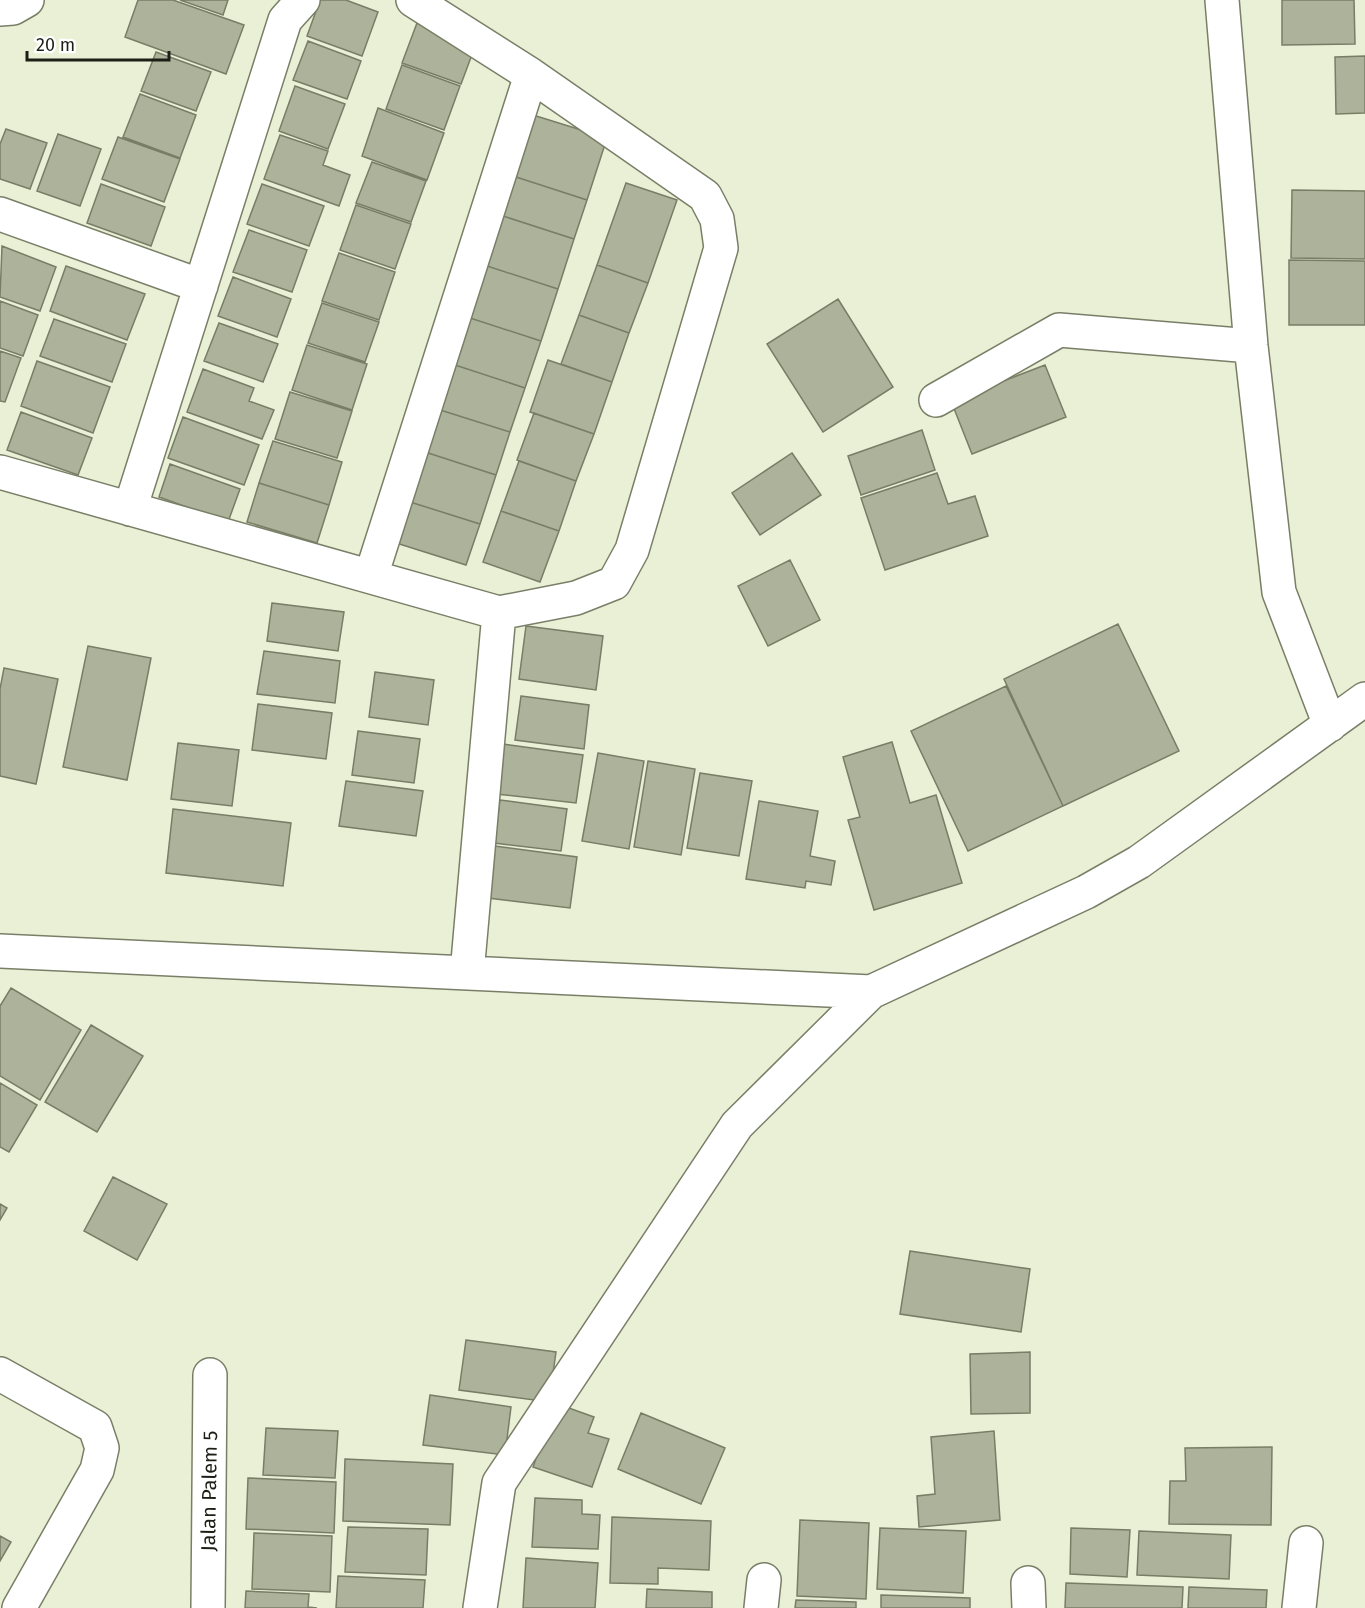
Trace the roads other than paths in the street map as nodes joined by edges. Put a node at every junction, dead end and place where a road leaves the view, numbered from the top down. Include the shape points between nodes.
1 (27, 0) edge
2 (303, 0) edge
3 (413, 0) edge
4 (1222, 0) edge
5 (0, 9) edge
6 (531, 75) junction
7 (0, 214) edge
8 (201, 286) junction
9 (1251, 346) junction
10 (936, 400) dead end
11 (0, 472) edge
12 (129, 509) junction
13 (370, 576) junction
14 (499, 613) junction
15 (1365, 699) edge
16 (1330, 725) junction
17 (0, 950) edge
18 (467, 973) junction
19 (871, 992) junction
20 (0, 1374) edge
21 (210, 1375) dead end
22 (1306, 1544) dead end
23 (19, 1608) edge
24 (208, 1608) edge
25 (480, 1608) edge
26 (1299, 1608) edge

1 - 5 street via 13,8
2 - 8 street via 285,21
3 - 6 street
4 - 9 street
6 - 13 street
6 - 14 street via 705,196 717,219 721,248 632,550 614,583 576,598
7 - 8 street
8 - 12 street
9 - 10 street via 1059,330
9 - 16 street via 1279,592
11 - 12 street
12 - 13 street
13 - 14 street
14 - 18 street
15 - 16 street
16 - 19 street via 1139,862 1086,892
17 - 18 street
18 - 19 street
19 - 25 street via 737,1125 499,1483
20 - 23 street via 95,1427 102,1448 97,1470
21 - 24 street, Jalan Palem 5
22 - 26 street

